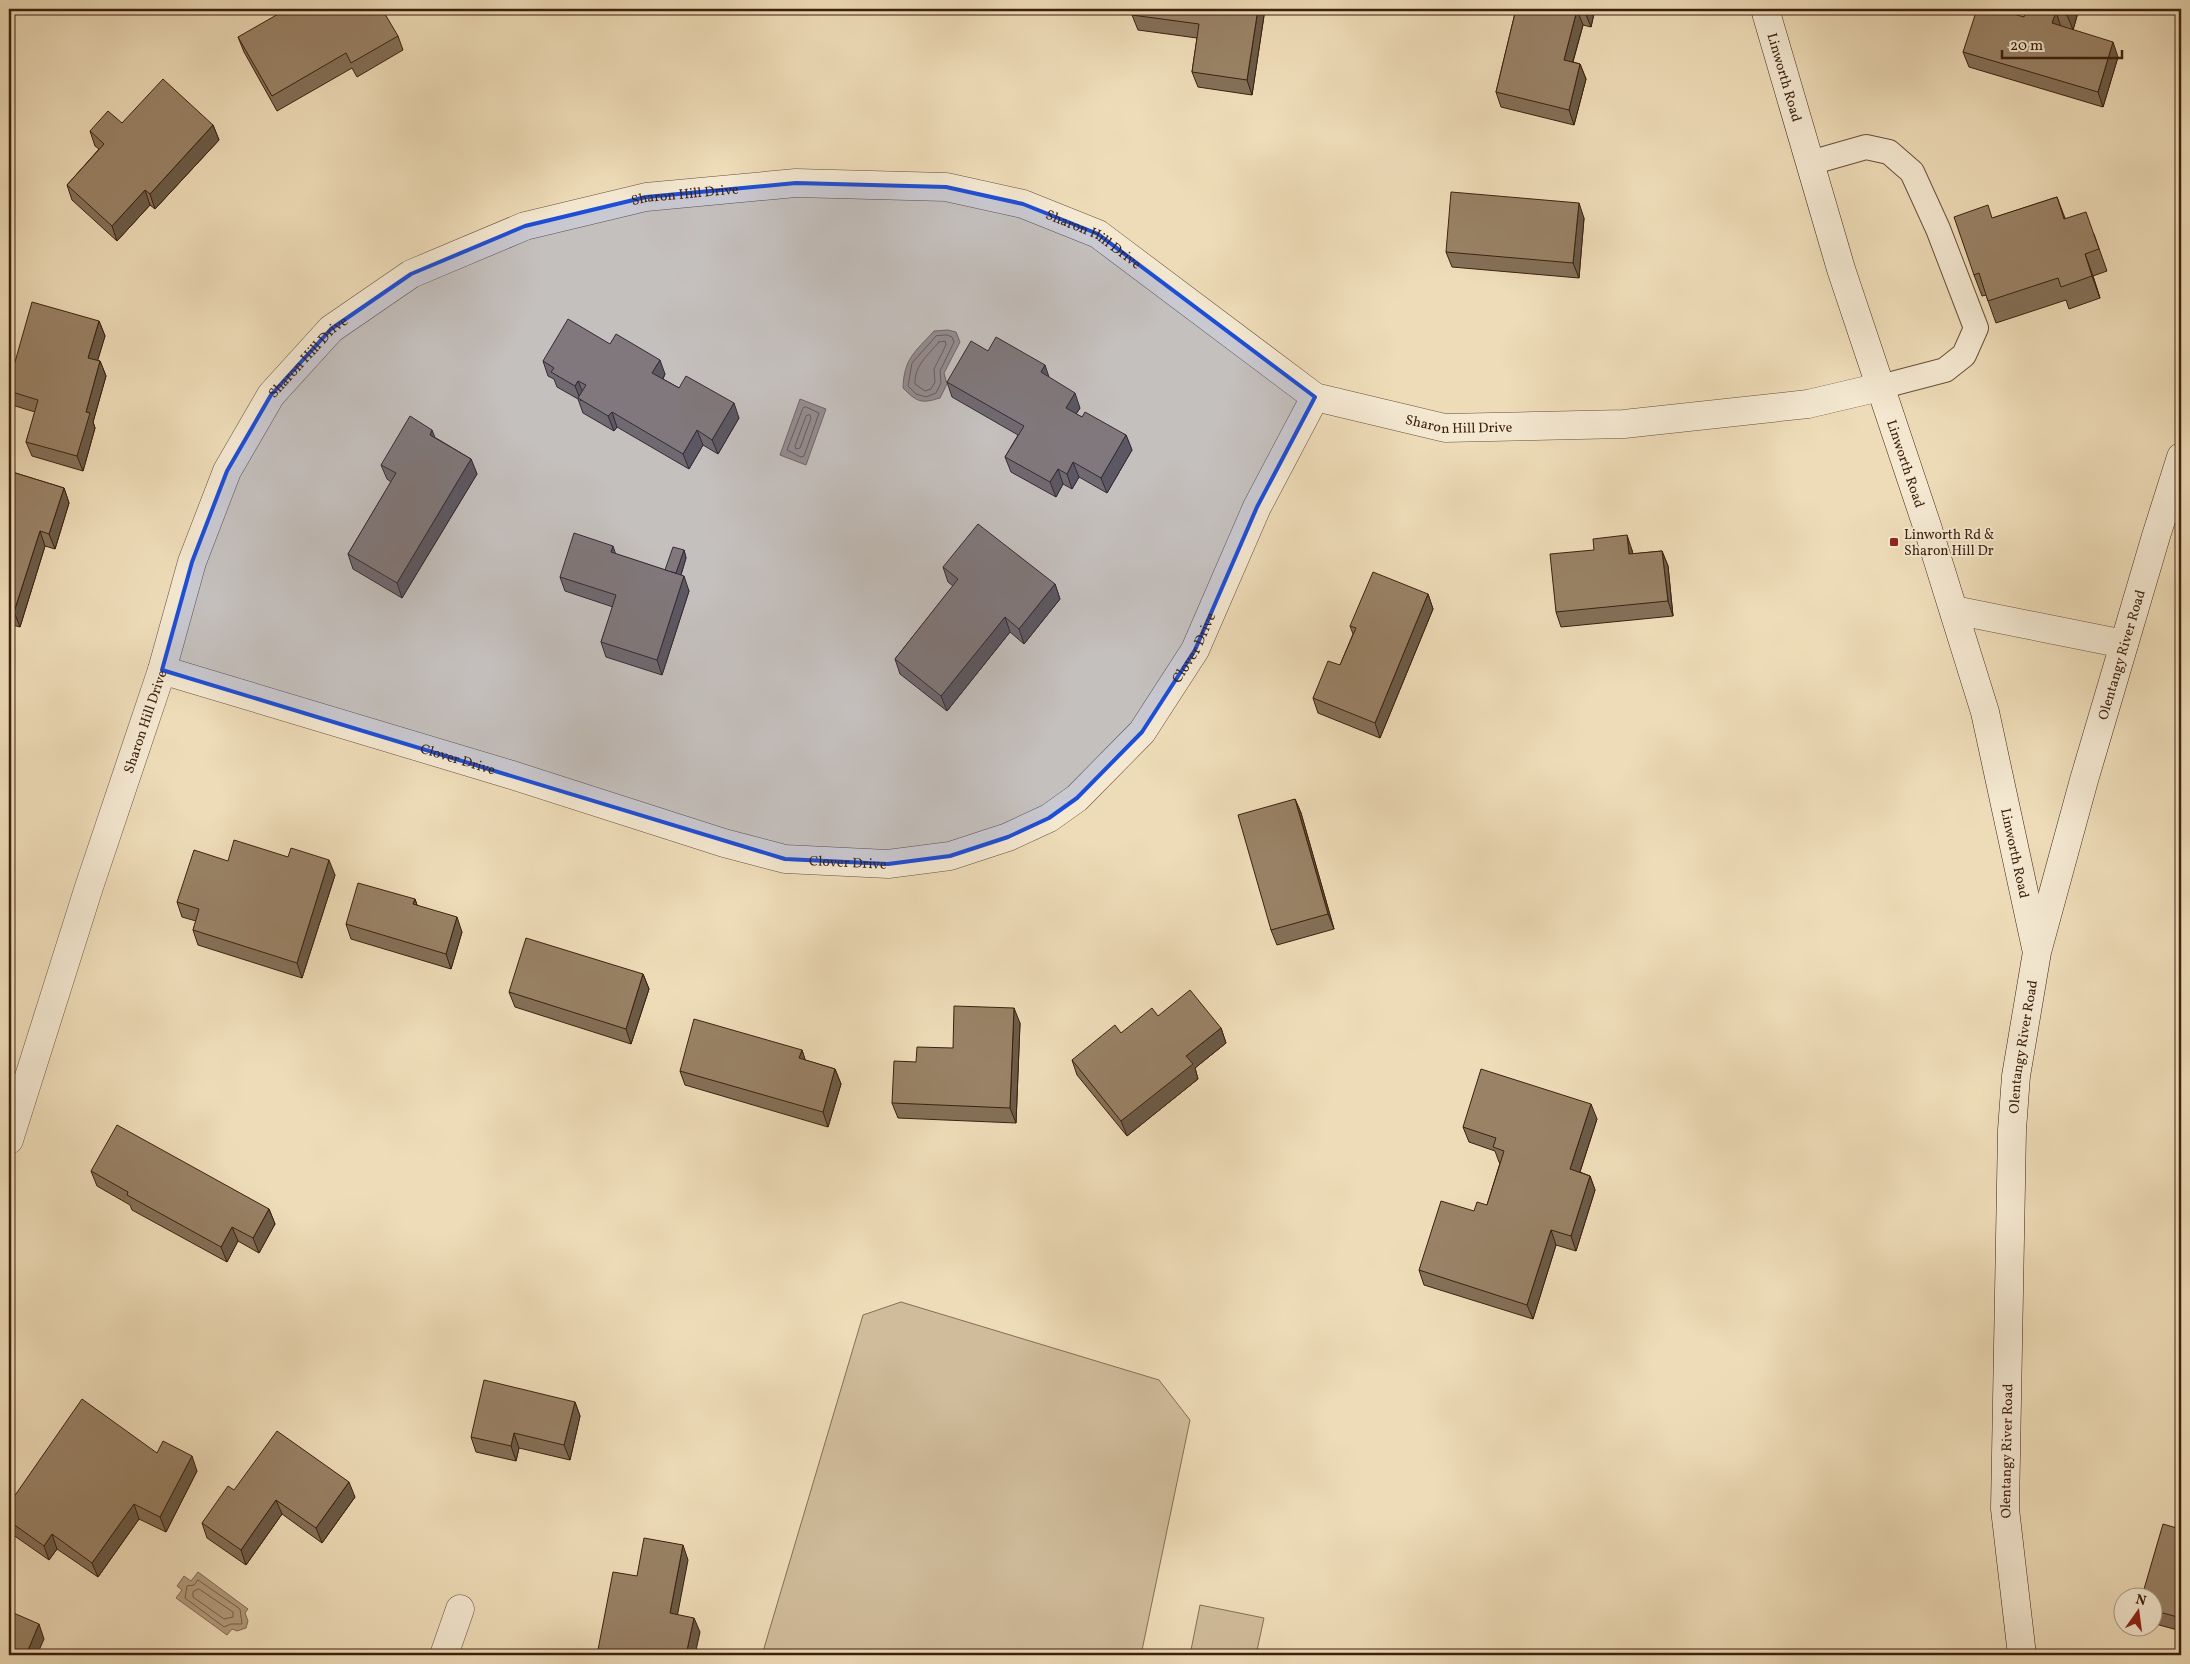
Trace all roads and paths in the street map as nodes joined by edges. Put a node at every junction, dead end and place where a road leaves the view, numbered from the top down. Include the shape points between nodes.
1 (1765, 9) edge
2 (1810, 163) junction
3 (1880, 387) junction
4 (1315, 397) junction
5 (2181, 458) edge
6 (1954, 610) junction
7 (2124, 644) junction
8 (162, 670) junction
9 (2037, 952) junction
10 (9, 1140) edge
11 (460, 1609) dead end
12 (444, 1655) edge
13 (2022, 1655) edge

1 - 2 street, Linworth Road
2 - 3 street, Linworth Road
2 - 3 lane via 1866,147 1889,152 1912,172 1976,328 1964,355 1945,370
3 - 4 street, Sharon Hill Drive via 1808,404 1624,424 1445,428
3 - 6 street, Linworth Road
4 - 8 street, Clover Drive via 1257,507 1195,650 1142,732 1077,798 1049,818 1008,837 950,856 888,864 785,859
4 - 8 street, Sharon Hill Drive via 1098,234 1023,204 946,187 796,183 646,196 525,226 411,274 331,329 271,395 227,471 192,562
5 - 7 street, Olentangy River Road
6 - 7 street
6 - 9 street, Linworth Road via 1985,712
7 - 9 street, Olentangy River Road
8 - 10 street, Sharon Hill Drive
9 - 13 street, Olentangy River Road via 2016,1076 2012,1130 2006,1402 2004,1509
11 - 12 street

